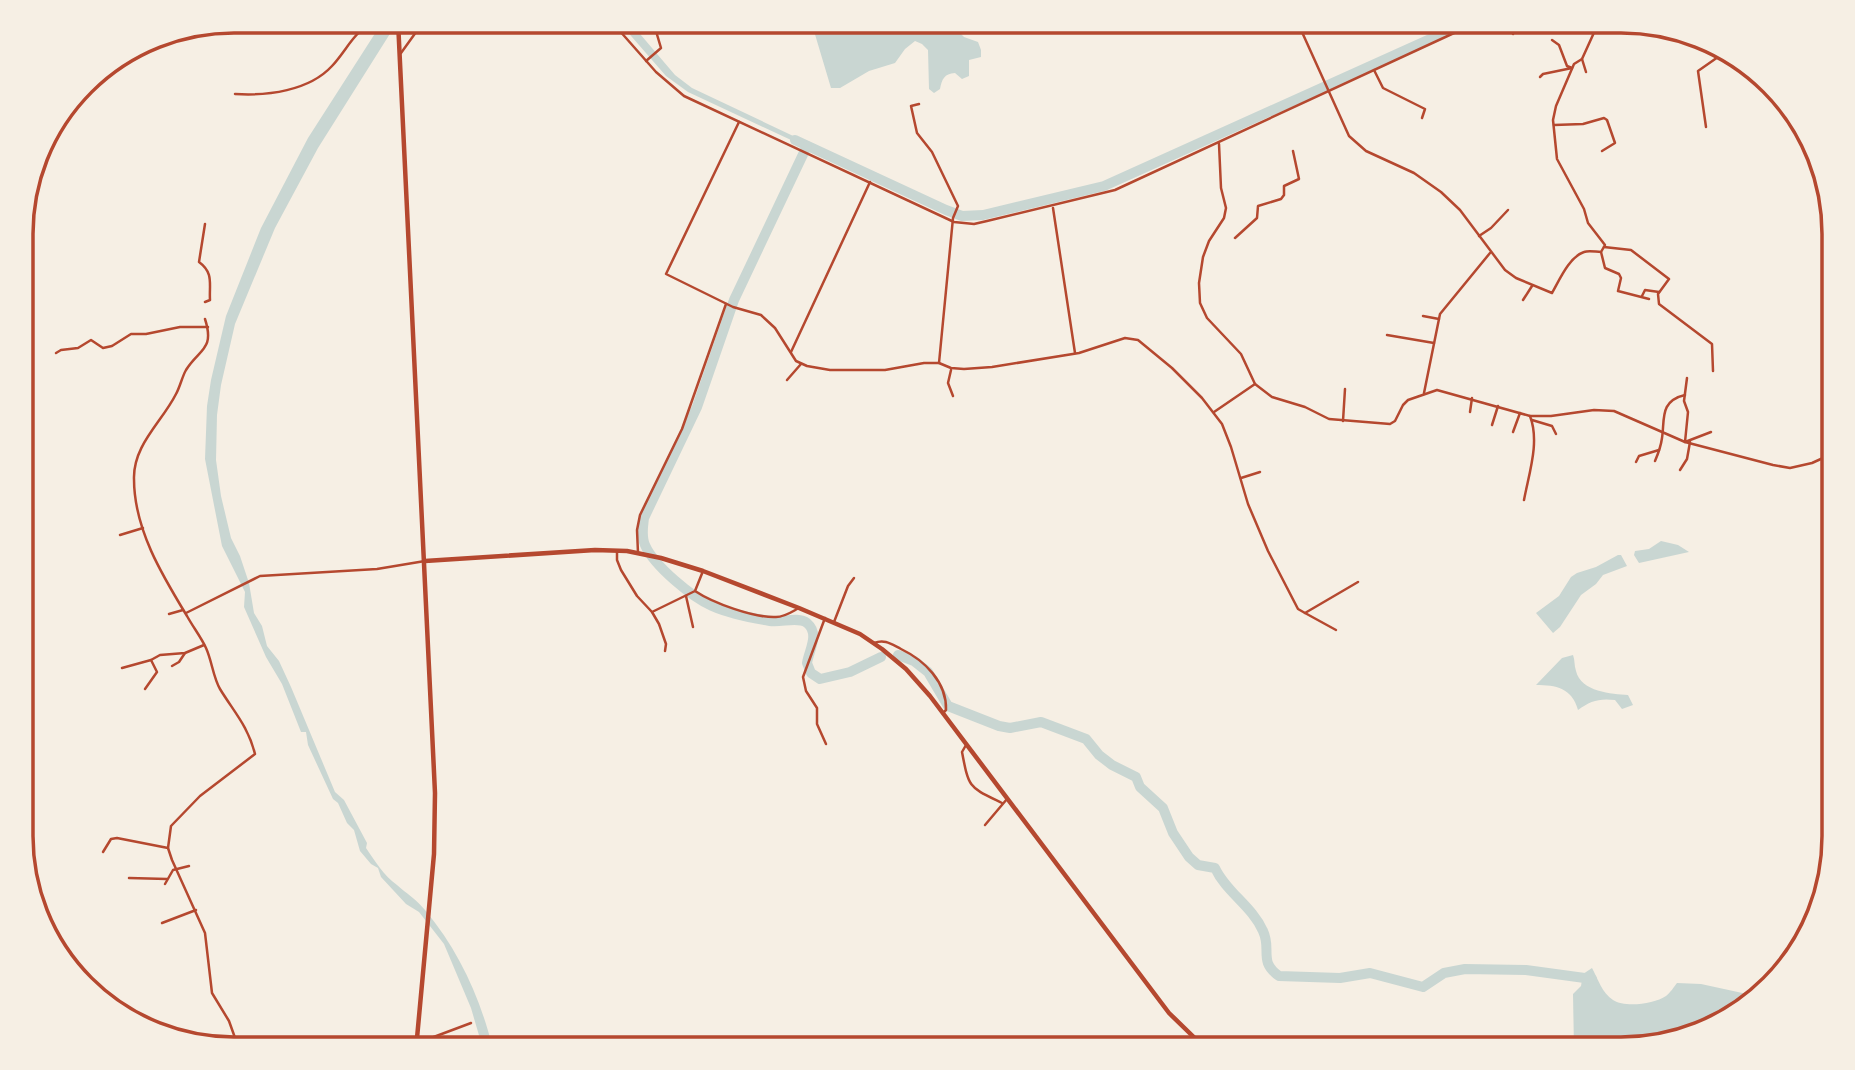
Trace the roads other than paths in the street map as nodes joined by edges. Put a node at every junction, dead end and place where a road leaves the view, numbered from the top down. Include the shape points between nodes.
1 (357, 33) edge
2 (398, 33) edge
3 (416, 33) edge
4 (622, 33) edge
5 (657, 33) edge
6 (1303, 33) edge
7 (1454, 33) edge
8 (1593, 33) edge
9 (1552, 40) dead end
10 (399, 55) junction
11 (1717, 58) edge
12 (1582, 59) junction
13 (647, 61) junction
14 (1572, 68) junction
15 (1374, 70) junction
16 (1586, 72) dead end
17 (1540, 77) dead end
18 (1328, 90) junction
19 (235, 94) dead end
20 (919, 104) dead end
21 (1422, 118) dead end
22 (739, 122) junction
23 (1554, 125) junction
24 (1706, 127) dead end
25 (1219, 144) junction
26 (1293, 151) dead end
27 (1602, 151) dead end
28 (870, 182) junction
29 (1053, 206) junction
30 (1508, 210) dead end
31 (954, 220) junction
32 (205, 224) dead end
33 (1479, 236) junction
34 (1235, 238) dead end
35 (1604, 247) junction
36 (1601, 252) junction
37 (1490, 253) junction
38 (1532, 286) junction
39 (1660, 293) junction
40 (1642, 296) junction
41 (1649, 299) dead end
42 (1522, 300) dead end
43 (205, 302) dead end
44 (730, 305) junction
45 (1423, 316) dead end
46 (205, 319) dead end
47 (1439, 319) junction
48 (208, 327) junction
49 (1387, 335) dead end
50 (1434, 343) junction
51 (791, 352) junction
52 (56, 353) dead end
53 (1075, 353) junction
54 (939, 363) junction
55 (801, 364) junction
56 (951, 368) junction
57 (1713, 370) dead end
58 (1687, 378) dead end
59 (787, 380) dead end
60 (1255, 384) junction
61 (1345, 389) dead end
62 (1424, 393) junction
63 (1685, 395) junction
64 (953, 396) dead end
65 (1472, 398) junction
66 (1498, 406) junction
67 (1214, 412) junction
68 (1470, 412) dead end
69 (1520, 413) junction
70 (1531, 418) junction
71 (1343, 421) junction
72 (1492, 425) dead end
73 (1513, 432) dead end
74 (1663, 432) junction
75 (1712, 432) dead end
76 (1556, 434) dead end
77 (1688, 442) junction
78 (1659, 450) junction
79 (1821, 459) edge
80 (1655, 461) dead end
81 (1636, 462) dead end
82 (1680, 470) dead end
83 (1260, 472) dead end
84 (1241, 478) junction
85 (1524, 500) dead end
86 (143, 528) junction
87 (120, 535) dead end
88 (617, 551) junction
89 (638, 553) junction
90 (425, 561) junction
91 (703, 571) junction
92 (854, 578) dead end
93 (1358, 582) dead end
94 (691, 593) junction
95 (799, 607) junction
96 (184, 612) junction
97 (652, 612) junction
98 (1305, 613) junction
99 (169, 614) dead end
100 (824, 618) junction
101 (834, 622) junction
102 (693, 627) dead end
103 (1336, 630) dead end
104 (874, 643) junction
105 (205, 645) junction
106 (665, 651) dead end
107 (185, 653) junction
108 (151, 660) junction
109 (172, 666) dead end
110 (122, 668) dead end
111 (145, 689) dead end
112 (943, 713) junction
113 (826, 744) dead end
114 (966, 746) junction
115 (1005, 801) junction
116 (985, 825) dead end
117 (169, 848) junction
118 (103, 852) dead end
119 (190, 866) dead end
120 (176, 870) junction
121 (130, 878) dead end
122 (167, 878) junction
123 (165, 884) dead end
124 (197, 911) junction
125 (162, 923) dead end
126 (471, 1023) dead end
127 (1193, 1036) edge
128 (235, 1037) edge
129 (417, 1037) edge
130 (434, 1037) edge

1 - 19 street via 317,79 288,90
2 - 10 main road
3 - 10 street
4 - 13 street
5 - 13 street via 661,48
6 - 18 street
7 - 15 street
8 - 12 street
9 - 14 street
10 - 90 main road
11 - 24 street via 1698,71
12 - 14 street
12 - 16 street
13 - 22 street via 676,91
14 - 17 street
14 - 23 street via 1556,106
15 - 18 street
15 - 21 street via 1383,88 1425,109
18 - 25 street
18 - 33 street via 1349,136 1366,151 1414,173 1441,192
20 - 31 street via 911,106 914,127 958,203
22 - 28 street
22 - 44 street via 666,274
23 - 27 street via 1604,118 1615,143
23 - 35 street via 1558,163
25 - 29 street via 1115,190
25 - 60 street via 1226,208 1203,257 1200,303 1207,318 1241,354
26 - 34 street via 1299,178 1284,186 1281,199 1258,206 1257,218
28 - 31 street
28 - 51 street
29 - 31 street via 974,223
29 - 53 street
30 - 33 street
31 - 54 street
32 - 43 street via 200,262 211,278 210,300
33 - 37 street
35 - 36 street
35 - 39 street via 1631,250 1668,277
36 - 38 street via 1579,254 1552,293
36 - 40 street via 1605,268 1621,278 1618,291
37 - 38 street via 1505,270
37 - 47 street
38 - 42 street
39 - 40 street via 1645,290
39 - 57 street via 1661,307 1712,344
40 - 41 street
44 - 51 street via 769,320
44 - 89 street via 686,419 640,515
45 - 47 street
46 - 48 street
47 - 50 street
48 - 52 street via 131,334 103,348 91,340
48 - 86 street via 205,350 186,371 136,463 135,501
49 - 50 street
50 - 62 street
51 - 55 street
53 - 56 street via 992,367
53 - 67 street via 1125,338 1138,340
54 - 55 street via 856,371
54 - 56 street
55 - 59 street
56 - 64 street via 948,383
58 - 63 street
60 - 67 street
60 - 71 street via 1272,397
61 - 71 street
62 - 65 street via 1437,390
62 - 71 street via 1403,405 1390,424
63 - 74 street via 1665,410
63 - 77 street
65 - 66 street
65 - 68 street
66 - 69 street
66 - 72 street
67 - 84 street
69 - 70 street
69 - 73 street
70 - 74 street via 1614,411
70 - 76 street via 1552,426
70 - 85 street via 1535,441
74 - 77 street
74 - 78 street
75 - 77 street
77 - 79 street via 1790,468
77 - 82 street via 1687,459
78 - 80 street
78 - 81 street via 1639,456
83 - 84 street
84 - 98 street via 1268,551 1298,609
86 - 87 street
86 - 96 street via 152,556
88 - 89 main road
88 - 90 main road
88 - 97 street via 621,570
89 - 91 main road
90 - 96 street via 377,569 266,575
90 - 129 main road via 435,793 431,897
91 - 94 street
91 - 95 main road
92 - 101 street
93 - 98 street
94 - 95 street via 771,617
94 - 97 street
94 - 102 street
95 - 100 main road
96 - 99 street
96 - 105 street
97 - 106 street
98 - 103 street
100 - 101 main road
100 - 113 street via 803,677
101 - 104 main road
104 - 112 main road via 918,681
104 - 112 street via 889,642 926,664 947,700
105 - 107 street
105 - 117 street via 218,686 239,713 255,754 200,796 171,826
107 - 108 street
107 - 109 street
108 - 110 street
108 - 111 street via 157,672
112 - 114 main road
114 - 115 main road
114 - 115 street via 962,752 972,788
115 - 116 street
115 - 127 main road via 1169,1013
117 - 118 street via 113,838
117 - 120 street
119 - 120 street
120 - 122 street
120 - 124 street
121 - 122 street
122 - 123 street
124 - 125 street
124 - 128 street via 208,944 212,993
126 - 130 street

